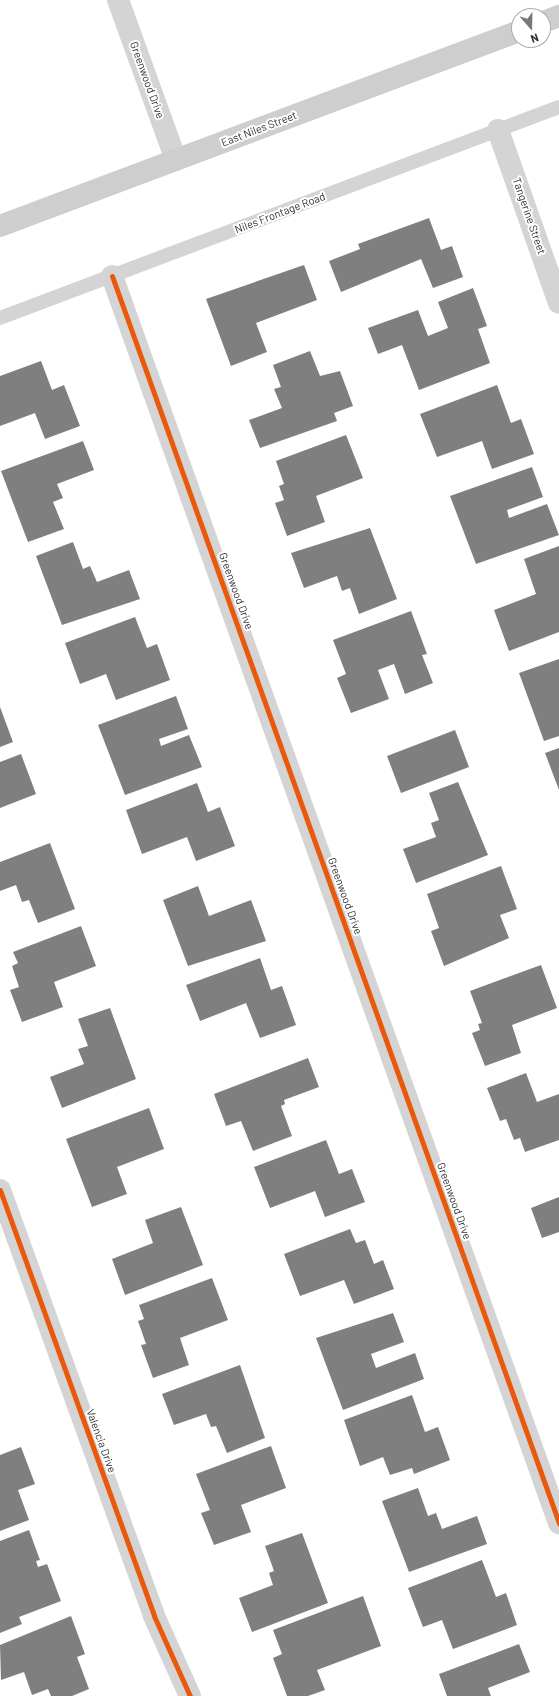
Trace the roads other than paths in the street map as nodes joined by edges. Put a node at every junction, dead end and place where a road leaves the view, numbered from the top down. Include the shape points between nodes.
1 (118, 0) edge
2 (511, 34) edge
3 (559, 107) edge
4 (498, 130) junction
5 (176, 160) junction
6 (0, 226) edge
7 (112, 276) junction
8 (559, 303) edge
9 (0, 318) edge
10 (0, 1190) edge
11 (559, 1523) edge
12 (190, 1696) edge

1 - 5 street, Greenwood Drive
2 - 5 main road, East Niles Street
3 - 4 lane, Niles Frontage Road
4 - 7 lane, Niles Frontage Road
4 - 8 street, Tangerine Street
5 - 6 main road, East Niles Street
7 - 9 lane, Niles Frontage Road
7 - 11 street, Greenwood Drive
10 - 12 street, Valencia Drive via 154,1616

